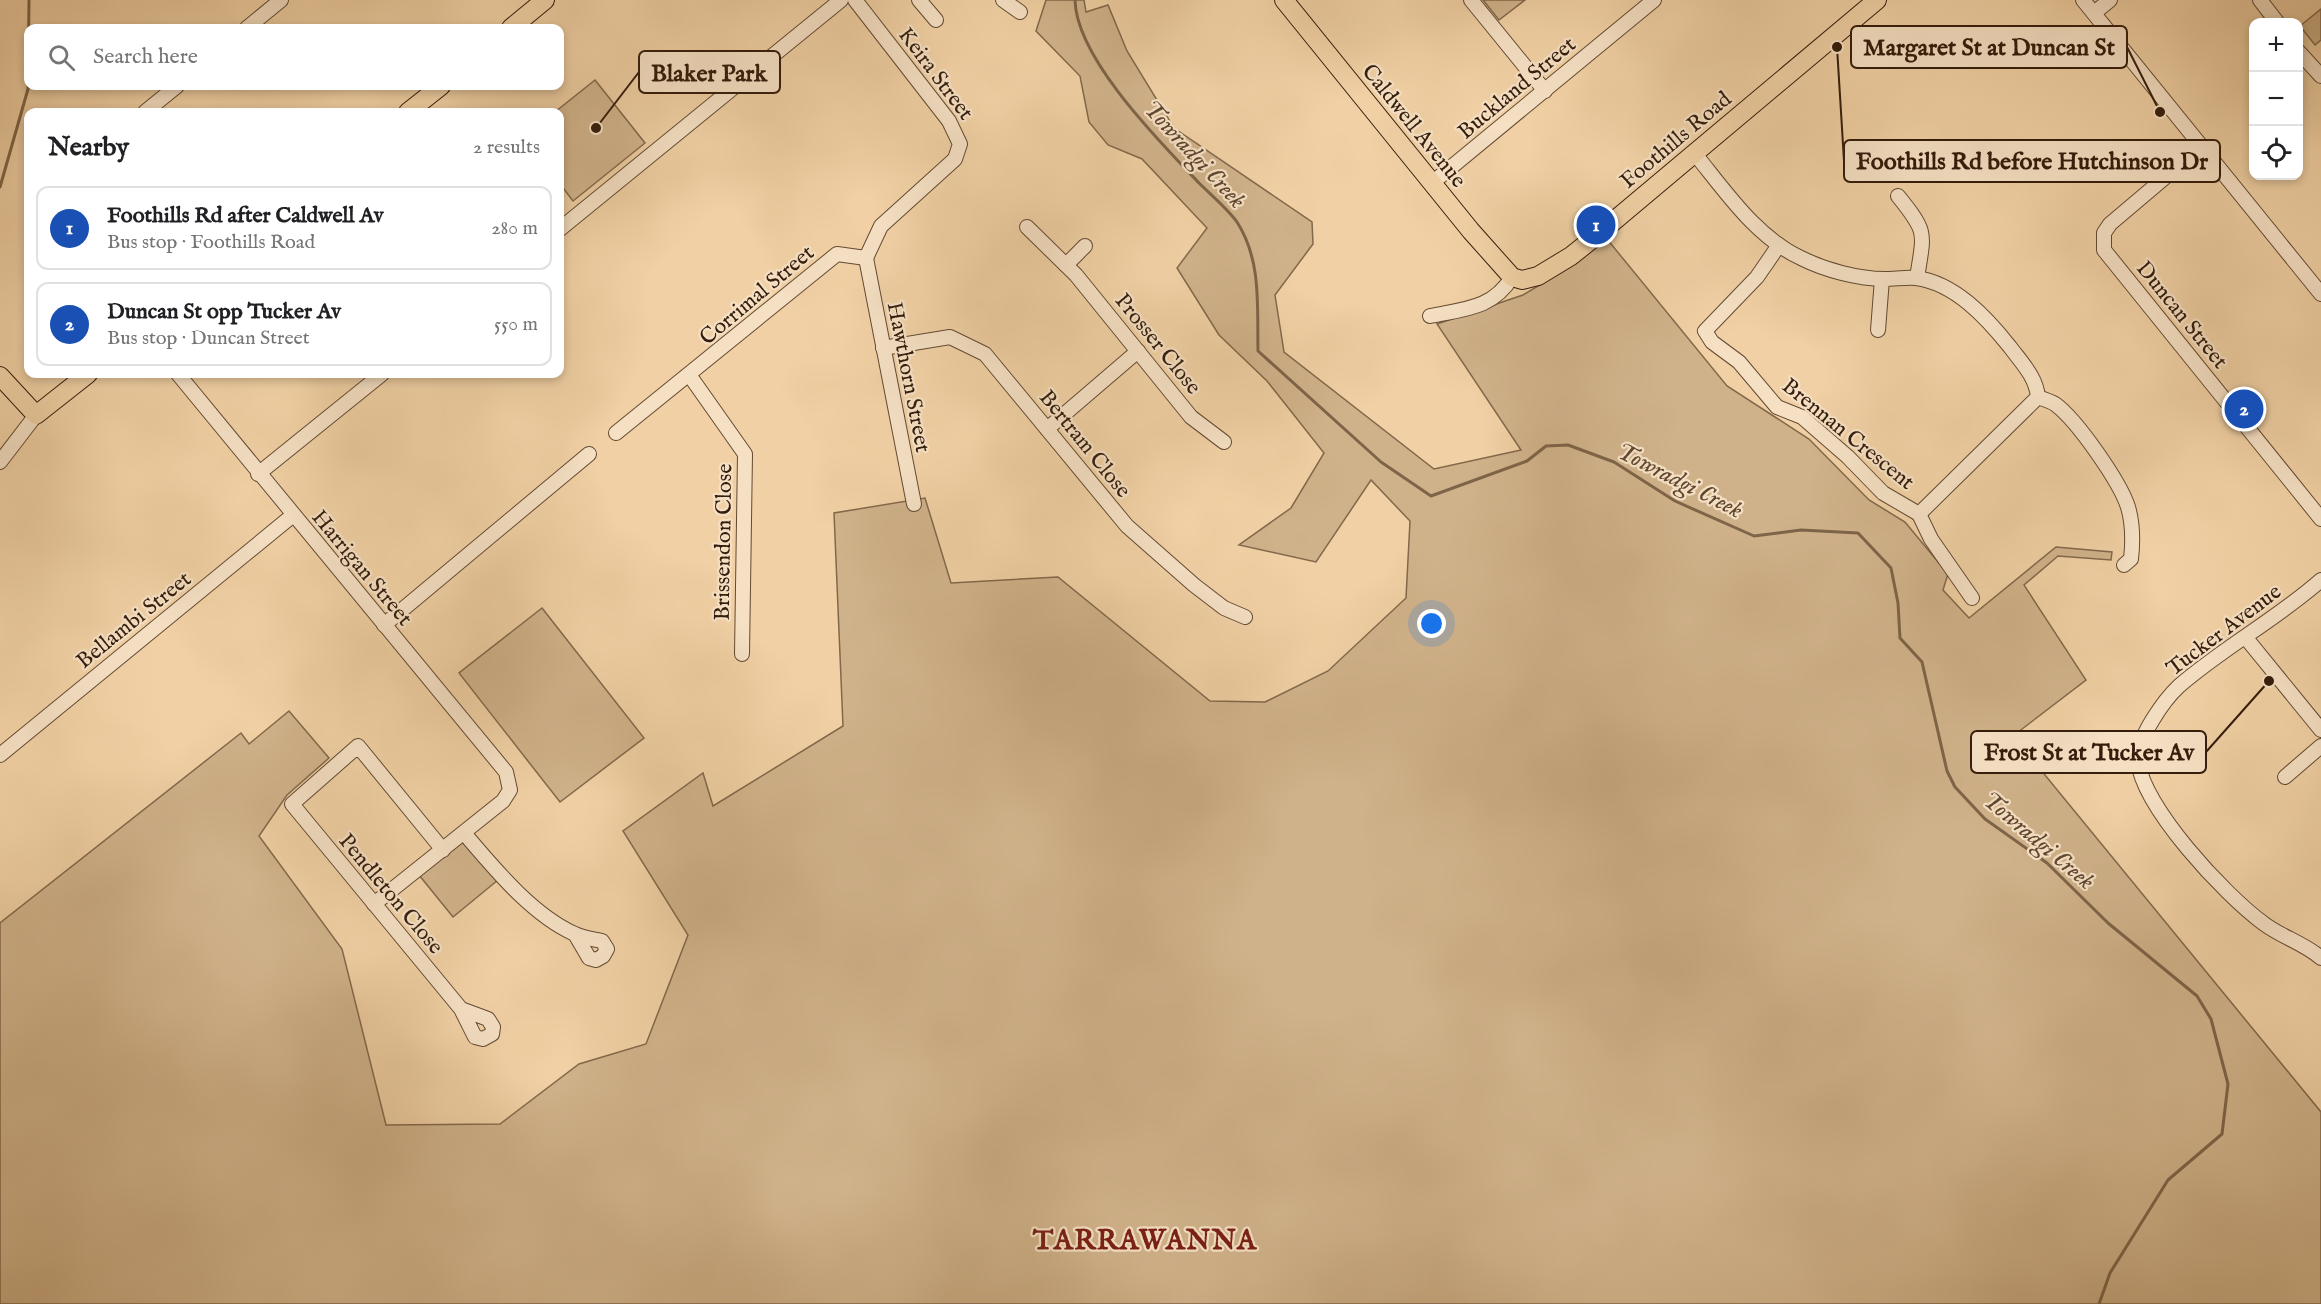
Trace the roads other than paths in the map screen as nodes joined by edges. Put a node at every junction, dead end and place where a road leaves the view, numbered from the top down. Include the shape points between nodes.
1 (281, 0) edge
2 (545, 0) edge
3 (841, 0) edge
4 (855, 0) edge
5 (919, 0) edge
6 (1003, 0) edge
7 (1284, 0) edge
8 (1471, 0) edge
9 (1654, 0) edge
10 (1877, 0) edge
11 (2083, 0) edge
12 (2110, 0) edge
13 (2260, 0) edge
14 (1020, 12) dead end
15 (2094, 13) junction
16 (2274, 18) edge
17 (936, 20) dead end
18 (252, 24) edge
19 (515, 24) edge
20 (2303, 56) edge
21 (2321, 76) edge
22 (172, 90) edge
23 (436, 90) edge
24 (1545, 91) junction
25 (150, 108) edge
26 (413, 108) edge
27 (2201, 147) junction
28 (1695, 154) junction
29 (1432, 183) junction
30 (1898, 196) dead end
31 (564, 226) edge
32 (1028, 227) dead end
33 (1779, 245) junction
34 (1086, 246) dead end
35 (866, 258) junction
36 (1066, 265) junction
37 (1512, 277) junction
38 (1917, 278) junction
39 (1882, 279) junction
40 (2321, 294) edge
41 (1430, 316) dead end
42 (1878, 330) dead end
43 (883, 348) junction
44 (1138, 351) junction
45 (690, 375) junction
46 (0, 376) edge
47 (83, 378) edge
48 (181, 378) edge
49 (377, 378) edge
50 (2037, 398) junction
51 (36, 415) junction
52 (1047, 429) junction
53 (616, 433) dead end
54 (1224, 442) dead end
55 (589, 454) dead end
56 (0, 462) edge
57 (258, 474) junction
58 (914, 504) dead end
59 (1919, 514) junction
60 (292, 516) junction
61 (2321, 519) edge
62 (2124, 565) dead end
63 (2321, 580) edge
64 (1972, 598) dead end
65 (1245, 617) dead end
66 (384, 625) junction
67 (2246, 638) junction
68 (742, 654) dead end
69 (2321, 730) edge
70 (2321, 746) edge
71 (2075, 754) dead end
72 (0, 755) edge
73 (2138, 759) junction
74 (2285, 777) dead end
75 (464, 834) junction
76 (443, 850) junction
77 (374, 904) junction
78 (575, 934) dead end
79 (2319, 953) edge
80 (461, 1009) dead end

1 - 18 street
2 - 19 main road
3 - 31 street
4 - 35 street, Keira Street via 949,120 960,144 950,165 881,226
5 - 17 street, Keira Street
6 - 14 street
7 - 29 main road, Caldwell Avenue
8 - 24 street
9 - 24 street, Buckland Street
10 - 28 main road, Foothills Road
11 - 15 street
12 - 15 street
13 - 16 street
15 - 27 street
20 - 21 street
22 - 25 street
23 - 26 main road
24 - 29 street, Buckland Street
27 - 40 street
27 - 61 street, Duncan Street via 2110,224 2104,233 2104,250
28 - 33 street via 1734,203
28 - 37 main road, Foothills Road via 1571,256 1529,279
29 - 37 main road, Caldwell Avenue
30 - 38 street via 1920,222 1923,239
32 - 36 street, Prosser Close
33 - 39 street via 1826,269
33 - 59 street, Brennan Crescent via 1757,277 1704,331 1739,362 1777,406 1802,417 1884,493
34 - 36 street
35 - 43 street, Hawthorn Street
35 - 45 street, Corrimal Street via 837,254
36 - 44 street, Prosser Close
37 - 41 street via 1494,299
38 - 39 street
38 - 50 street via 1962,298 1981,312 2031,375
39 - 42 street
43 - 52 street, Bertram Close via 950,337 985,354
43 - 58 street, Hawthorn Street
44 - 52 street
44 - 54 street, Prosser Close via 1191,417
45 - 53 street, Corrimal Street
45 - 68 street, Brissendon Close via 745,454
46 - 51 main road
47 - 51 main road
48 - 57 street, Harrigan Street
49 - 57 street
50 - 59 street
50 - 62 street via 2054,403 2073,423 2110,472 2128,506 2133,539 2131,559
51 - 56 street
52 - 65 street, Bertram Close via 1127,526 1194,585 1224,608
55 - 66 street
57 - 60 street, Harrigan Street
59 - 64 street via 1931,539
60 - 66 street, Harrigan Street
60 - 72 street, Bellambi Street
63 - 67 street, Tucker Avenue
66 - 75 street, Harrigan Street via 506,772 510,790 503,801
67 - 69 street
67 - 73 street, Tucker Avenue via 2179,686 2153,715
70 - 74 street
71 - 73 street
73 - 79 street via 2147,787 2168,824 2230,897 2265,925
75 - 76 street
75 - 78 street via 506,882
76 - 77 street
76 - 77 street, Pendleton Close via 358,747 292,804
77 - 80 street, Pendleton Close

